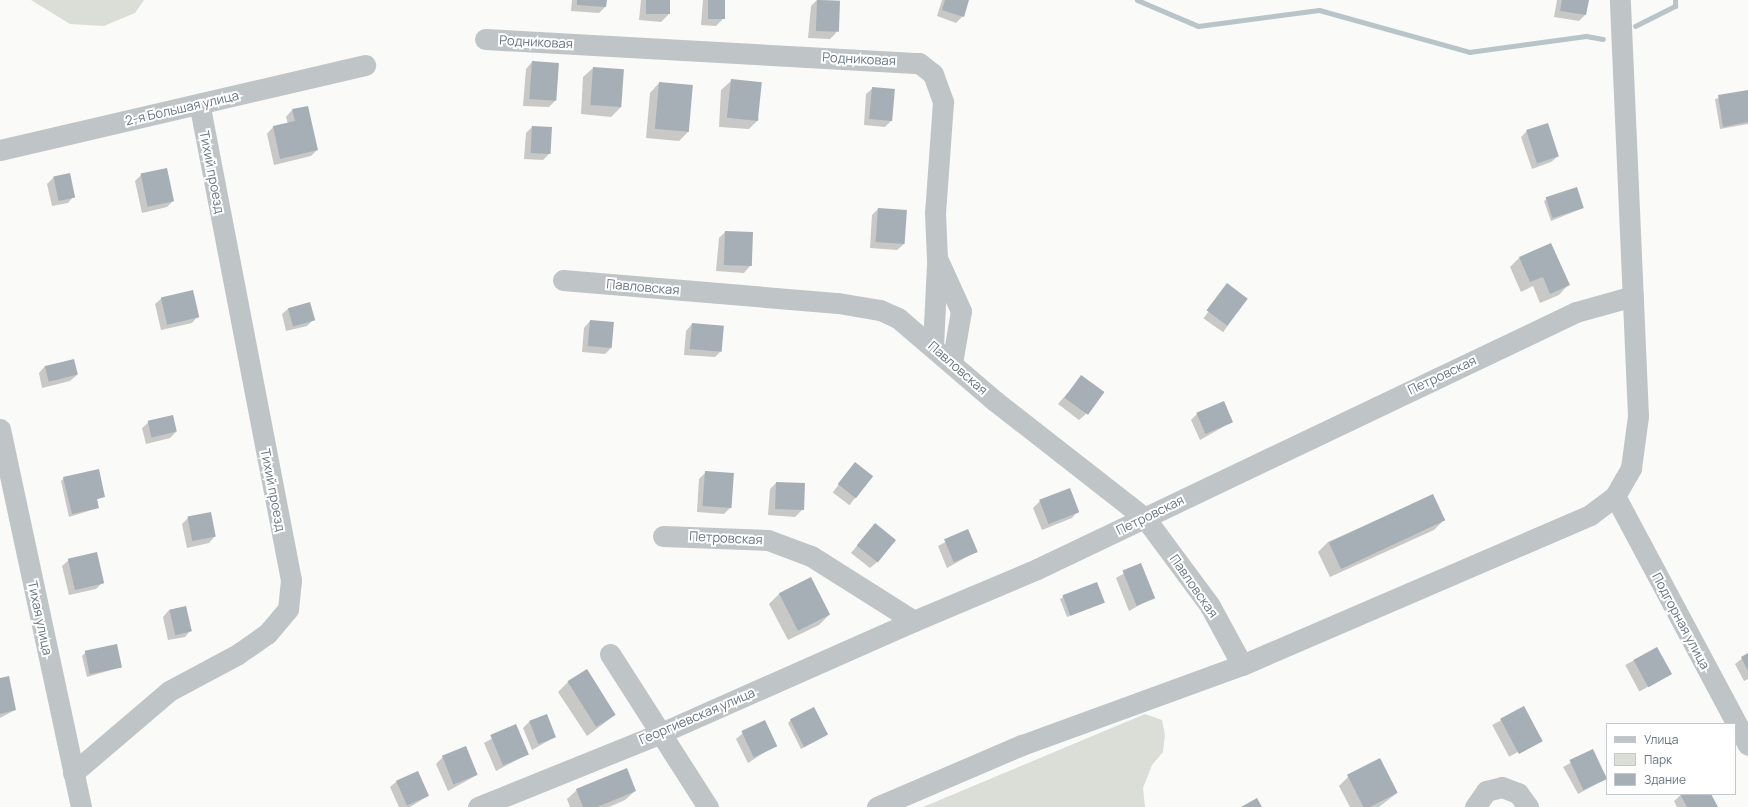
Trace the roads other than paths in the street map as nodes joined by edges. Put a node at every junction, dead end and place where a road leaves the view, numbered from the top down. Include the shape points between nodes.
1 (1620, 0) edge
2 (485, 39) dead end
3 (364, 65) dead end
4 (199, 104) junction
5 (0, 150) edge
6 (937, 258) junction
7 (564, 280) dead end
8 (1633, 296) junction
9 (933, 346) junction
10 (952, 363) junction
11 (0, 429) edge
12 (1615, 496) junction
13 (1145, 518) junction
14 (663, 536) dead end
15 (914, 621) junction
16 (610, 654) dead end
17 (1242, 665) junction
18 (661, 733) junction
19 (1748, 745) edge
20 (73, 773) junction
21 (81, 807) edge
22 (478, 807) edge
23 (708, 807) edge
24 (877, 807) edge
25 (1475, 807) edge
26 (1528, 807) edge

1 - 8 street
2 - 6 street, Родниковая via 919,63 933,74 943,102 935,213
3 - 4 street, 2-я Большая улица
4 - 5 street, 2-я Большая улица
4 - 20 street, Тихий проезд via 291,580 288,609 267,634 238,654 169,691
6 - 9 street
6 - 10 street, Родниковая via 961,311
7 - 9 street, Павловская via 838,303 880,310 898,318
8 - 12 street via 1638,416 1631,468
8 - 13 street, Петровская via 1576,312
9 - 10 street, Павловская
10 - 13 street, Павловская
11 - 20 street, Тихая улица
12 - 17 street via 1590,515
12 - 19 street, Подгорная улица
13 - 15 street, Петровская
13 - 17 street, Павловская via 1210,606
14 - 15 street, Петровская via 768,540 811,556
15 - 18 street, Георгиевская улица
16 - 18 street
17 - 24 street via 1022,745
18 - 22 street, Георгиевская улица
18 - 23 street
20 - 21 street, Тихая улица
25 - 26 street via 1486,791 1502,787 1518,793

